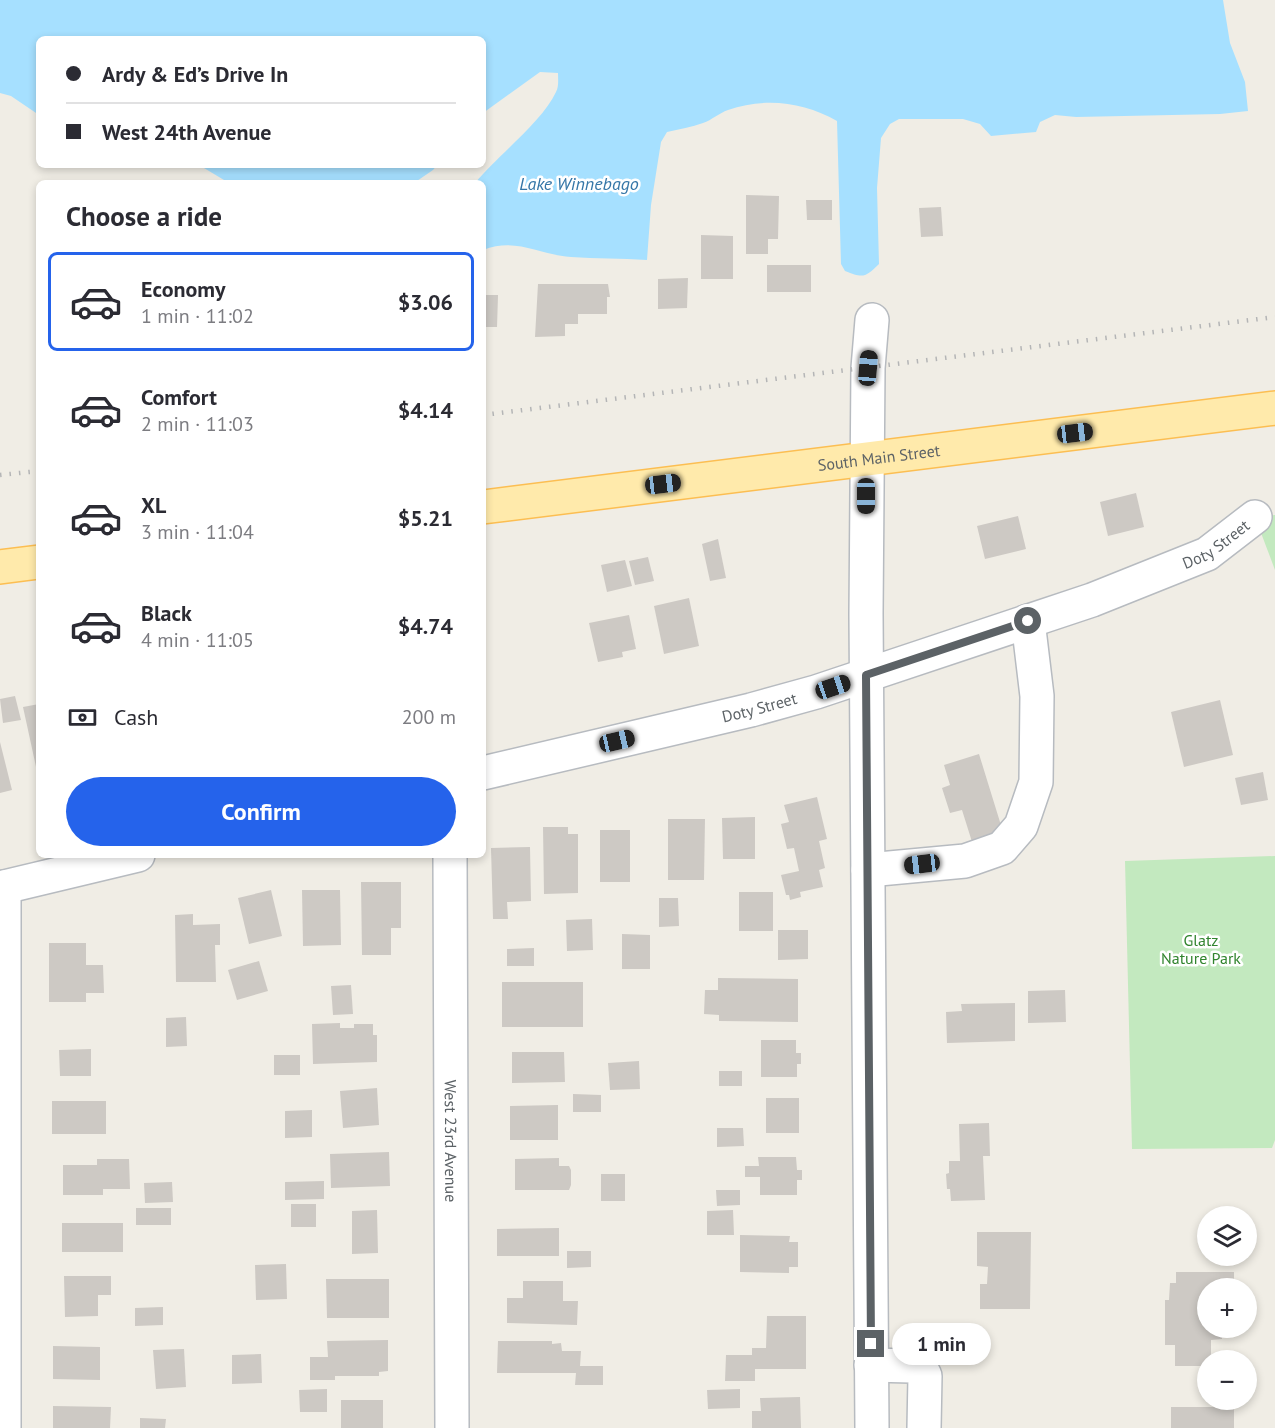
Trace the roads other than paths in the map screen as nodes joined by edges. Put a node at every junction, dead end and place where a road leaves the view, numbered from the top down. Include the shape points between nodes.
1 (872, 320) dead end
2 (1275, 408) edge
3 (866, 459) junction
4 (486, 507) edge
5 (1255, 517) dead end
6 (36, 562) edge
7 (0, 567) edge
8 (1028, 621) junction
9 (866, 675) junction
10 (486, 772) edge
11 (125, 858) edge
12 (450, 858) edge
13 (868, 870) junction
14 (2, 887) edge
15 (871, 1365) junction
16 (4, 1428) edge
17 (452, 1428) edge
18 (872, 1428) edge
19 (924, 1428) edge

1 - 3 street
2 - 3 main road, South Main Street
3 - 4 main road, South Main Street
3 - 9 street
5 - 8 street, Doty Street via 1208,554
6 - 7 main road
8 - 9 street, Doty Street
8 - 13 street via 1037,696 1036,782 1021,826 1002,848 965,861
9 - 10 street, Doty Street via 751,710
9 - 13 street
11 - 14 street
12 - 17 street, West 23rd Avenue
13 - 15 street
14 - 16 street
15 - 18 street
15 - 19 street via 921,1368 925,1376

